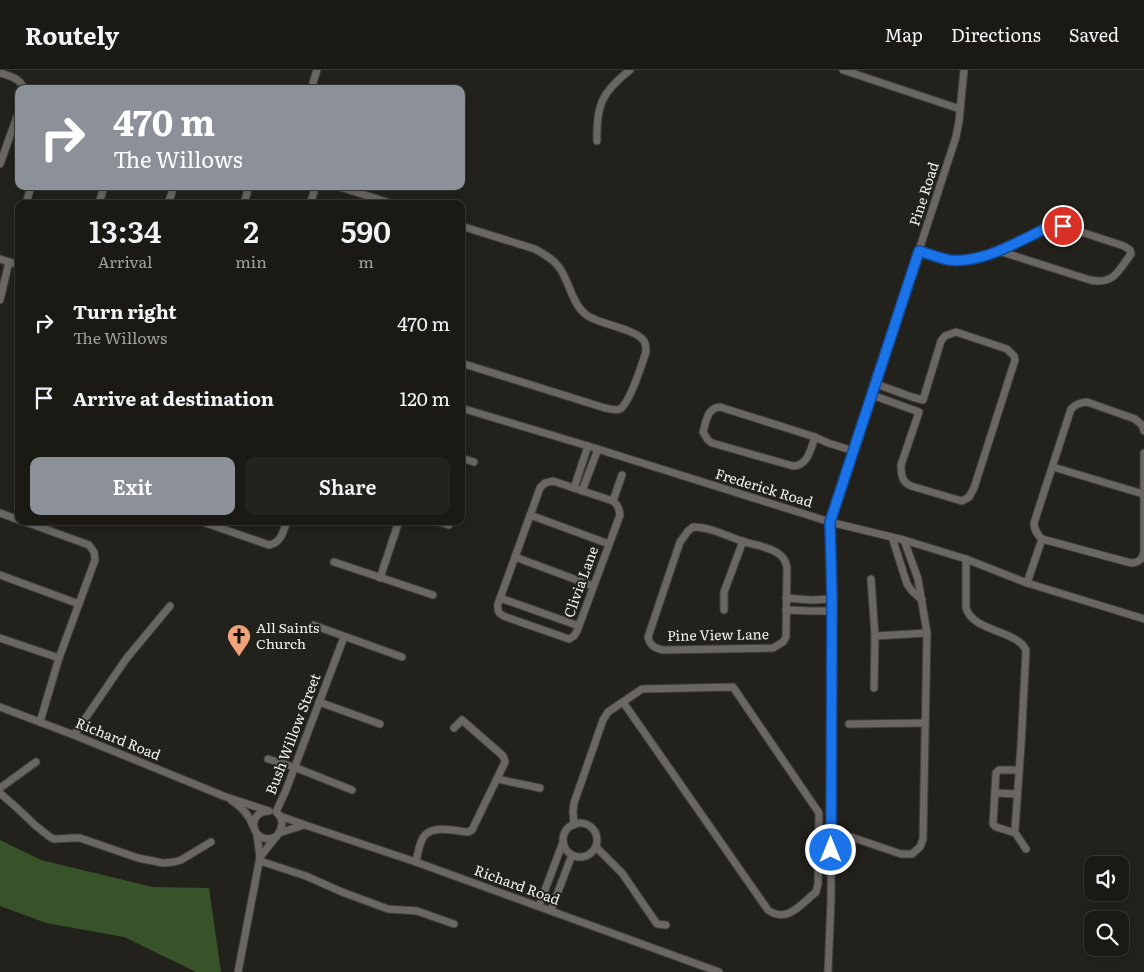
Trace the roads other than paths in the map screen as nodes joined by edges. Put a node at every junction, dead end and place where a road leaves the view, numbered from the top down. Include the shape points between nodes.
1 (317, 70) edge
2 (630, 70) edge
3 (843, 70) edge
4 (964, 70) edge
5 (0, 73) edge
6 (22, 85) edge
7 (312, 85) edge
8 (960, 109) junction
9 (15, 122) edge
10 (597, 141) dead end
11 (0, 164) edge
12 (348, 190) edge
13 (374, 200) edge
14 (465, 227) edge
15 (919, 251) junction
16 (999, 251) junction
17 (0, 258) edge
18 (10, 262) junction
19 (15, 264) edge
20 (0, 300) edge
21 (465, 364) edge
22 (876, 384) junction
23 (872, 395) junction
24 (923, 400) junction
25 (465, 409) edge
26 (919, 412) junction
27 (1144, 431) edge
28 (815, 436) junction
29 (588, 446) junction
30 (598, 450) junction
31 (854, 451) junction
32 (1144, 453) edge
33 (465, 459) edge
34 (474, 462) dead end
35 (1053, 467) junction
36 (622, 476) dead end
37 (574, 488) junction
38 (582, 491) junction
39 (1143, 494) edge
40 (612, 501) junction
41 (0, 513) edge
42 (530, 515) junction
43 (15, 519) edge
44 (830, 522) junction
45 (34, 525) edge
46 (211, 525) edge
47 (227, 525) edge
48 (285, 525) edge
49 (398, 525) edge
50 (225, 530) junction
51 (892, 537) junction
52 (1042, 539) junction
53 (904, 540) junction
54 (743, 542) junction
55 (609, 544) junction
56 (1144, 551) edge
57 (515, 557) junction
58 (966, 559) junction
59 (334, 562) dead end
60 (0, 575) edge
61 (380, 578) junction
62 (871, 579) dead end
63 (1027, 582) junction
64 (593, 586) junction
65 (433, 595) dead end
66 (500, 598) junction
67 (786, 598) junction
68 (832, 599) junction
69 (922, 601) junction
70 (79, 604) junction
71 (170, 606) dead end
72 (724, 610) dead end
73 (786, 610) junction
74 (832, 610) junction
75 (1144, 619) edge
76 (314, 625) dead end
77 (578, 626) junction
78 (927, 633) junction
79 (874, 636) junction
80 (344, 637) junction
81 (0, 638) edge
82 (402, 657) dead end
83 (59, 658) junction
84 (874, 688) dead end
85 (319, 702) junction
86 (623, 702) junction
87 (0, 707) edge
88 (40, 722) junction
89 (925, 723) junction
90 (380, 724) dead end
91 (849, 724) dead end
92 (454, 728) dead end
93 (74, 734) junction
94 (268, 759) dead end
95 (36, 762) dead end
96 (294, 767) junction
97 (1019, 770) junction
98 (497, 779) junction
99 (0, 788) edge
100 (540, 788) dead end
101 (352, 790) dead end
102 (0, 793) edge
103 (995, 793) junction
104 (1017, 794) junction
105 (226, 797) junction
106 (275, 813) junction
107 (305, 825) junction
108 (574, 825) junction
109 (254, 826) junction
110 (1014, 831) junction
111 (257, 835) junction
112 (278, 835) junction
113 (848, 836) dead end
114 (211, 842) dead end
115 (564, 842) junction
116 (596, 847) junction
117 (1026, 849) dead end
118 (572, 855) junction
119 (260, 859) junction
120 (416, 862) junction
121 (540, 906) junction
122 (551, 910) junction
123 (454, 924) dead end
124 (666, 926) dead end
125 (238, 972) edge
126 (719, 972) edge
127 (828, 972) edge

1 - 7 street
2 - 10 street via 604,97 597,119
3 - 8 street
4 - 8 street, Pine Road
5 - 6 street
8 - 15 street, Pine Road via 956,137
9 - 11 street
12 - 13 street
14 - 21 street via 543,253 560,268 586,315 640,337 646,345 646,352 628,400 615,410
15 - 16 street via 947,260
15 - 22 street, Pine Road
16 - 16 street via 1056,225 1124,246 1131,254 1113,276 1100,282
17 - 18 street
18 - 19 street
18 - 20 street
22 - 23 street, Pine Road
22 - 24 street
23 - 26 street
23 - 31 street, Pine Road
24 - 26 street
24 - 26 street via 941,341 949,334 956,332 1007,349 1014,356 974,488 966,500 930,493 904,481 902,466
25 - 29 street, Frederick Road
27 - 35 street via 1136,419 1087,402 1078,404 1071,409
28 - 28 street via 717,407 710,412 704,432 712,442 793,466 806,461
28 - 31 street
29 - 30 street, Frederick Road
29 - 37 street
30 - 38 street
30 - 44 street, Frederick Road
31 - 44 street, Pine Road
32 - 39 street
33 - 34 street
35 - 39 street
35 - 52 street via 1034,523 1036,533
36 - 40 street
37 - 38 street
37 - 42 street via 553,481 545,483
38 - 40 street
39 - 56 street
40 - 55 street, Clivia Lane via 617,504 620,514
41 - 43 street
42 - 55 street
42 - 57 street
44 - 51 street, Frederick Road
44 - 68 street, Pine Road
45 - 70 street via 92,548 95,560
46 - 50 street
47 - 50 street
48 - 50 street via 278,542 269,545
49 - 61 street
51 - 53 street, Frederick Road
51 - 69 street via 907,584
52 - 56 street via 1131,563 1140,560
52 - 63 street
53 - 58 street, Frederick Road
53 - 69 street
54 - 67 street, Pine View Lane via 772,550 783,557 787,567
54 - 72 street, Pine View Lane via 724,592
54 - 73 street, Pine View Lane via 698,527 688,531 680,542 648,637 650,643 663,650 773,648 786,637
55 - 64 street, Clivia Lane
57 - 64 street
57 - 66 street
58 - 63 street, Frederick Road
58 - 97 street via 968,614 1025,646
59 - 61 street
60 - 70 street
61 - 65 street
62 - 79 street
63 - 75 street, Frederick Road
64 - 77 street, Clivia Lane
66 - 77 street
66 - 77 street, Clivia Lane via 499,614 566,639 574,636
67 - 68 street
67 - 73 street, Pine View Lane
68 - 74 street, Pine Road
69 - 78 street
70 - 83 street
71 - 93 street via 126,659
73 - 74 street
74 - 127 street, Pine Road
76 - 80 street
78 - 79 street
78 - 89 street
79 - 84 street
80 - 82 street
80 - 85 street, Bush Willow Street
81 - 83 street
83 - 88 street
85 - 90 street
85 - 96 street, Bush Willow Street
86 - 86 street via 642,689 733,687 819,813 816,892 789,914 778,916 768,910
86 - 108 street via 608,712 603,720 574,803
87 - 88 street, Richard Road
88 - 93 street, Richard Road
89 - 91 street
89 - 113 street via 923,839 920,847 912,854 901,854
92 - 98 street via 462,720 502,755 505,762
93 - 105 street, Richard Road
94 - 96 street
95 - 99 street
96 - 101 street
96 - 106 street, Bush Willow Street
97 - 103 street via 997,771
97 - 104 street
98 - 100 street
98 - 120 street via 472,830 444,829 425,835
102 - 114 street via 54,840 80,838 163,863 181,860
103 - 104 street
103 - 110 street via 993,824
104 - 110 street
105 - 106 street, Richard Road
105 - 109 street, Richard Road via 245,811
106 - 107 street, Richard Road
106 - 109 street via 260,813
106 - 112 street via 282,824
107 - 112 street
107 - 120 street, Richard Road
108 - 115 street via 566,832
108 - 116 street via 590,826 596,836
109 - 111 street
110 - 117 street
111 - 112 street via 271,839
111 - 119 street
112 - 119 street
115 - 118 street
115 - 121 street
116 - 118 street via 583,857
116 - 124 street via 622,873 657,924
118 - 122 street
119 - 123 street via 388,909 417,911
119 - 125 street
120 - 121 street, Richard Road
121 - 122 street, Richard Road
122 - 126 street, Richard Road

